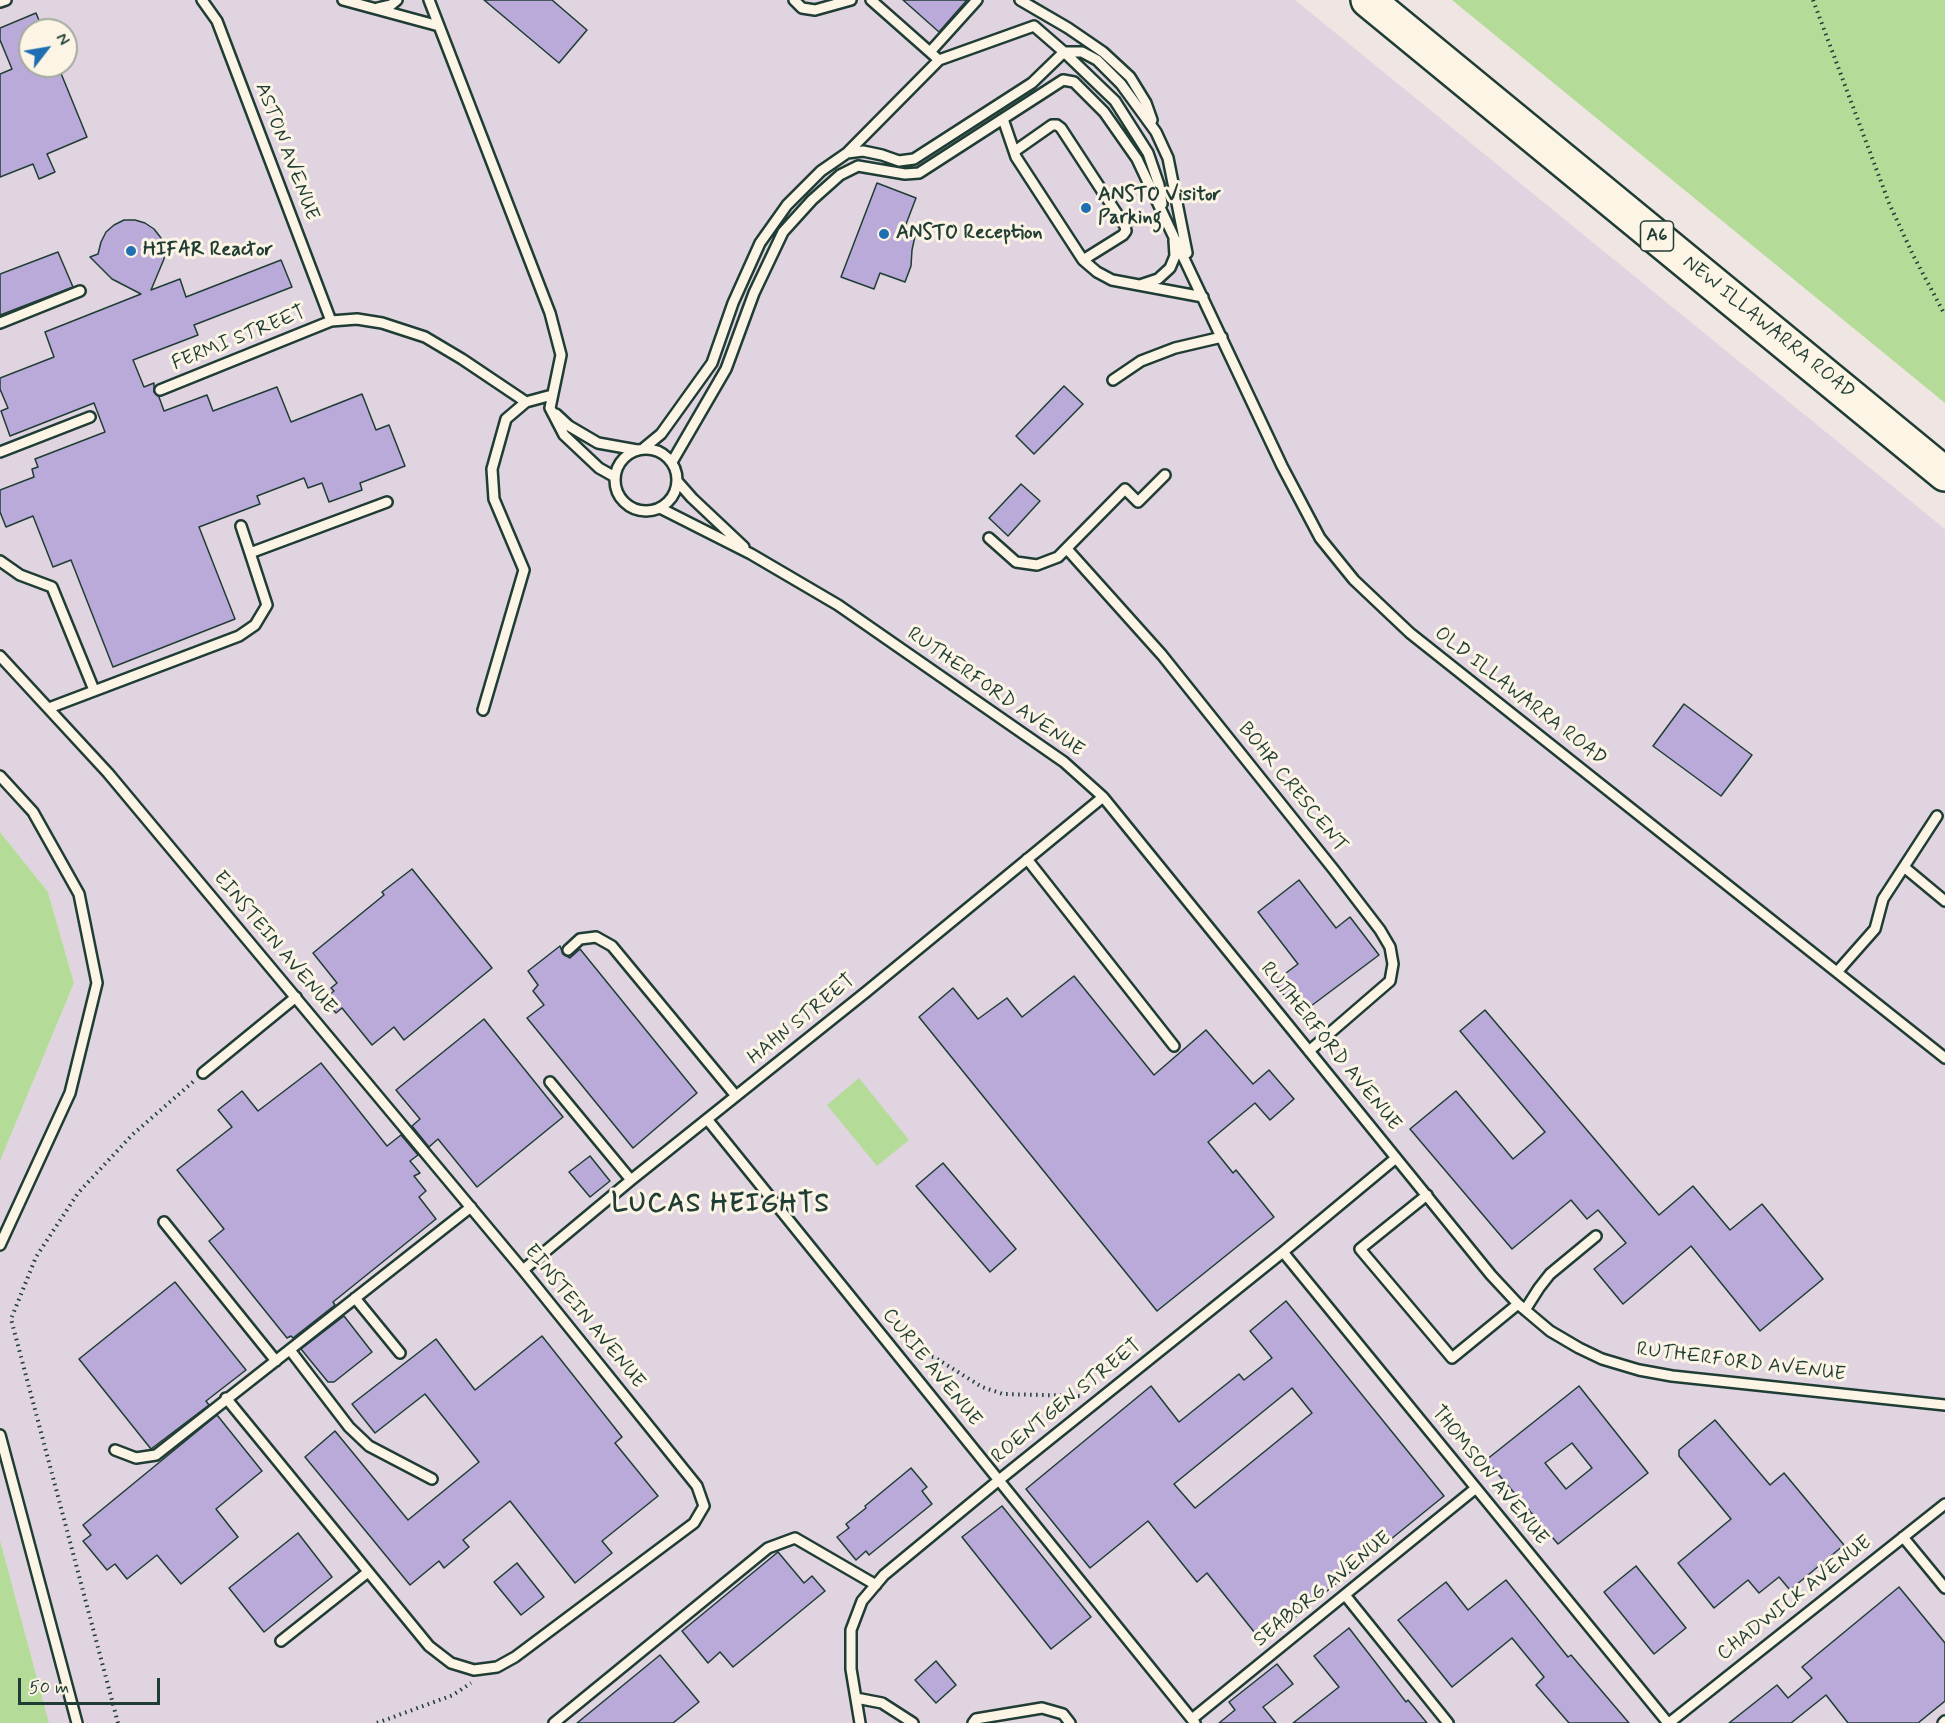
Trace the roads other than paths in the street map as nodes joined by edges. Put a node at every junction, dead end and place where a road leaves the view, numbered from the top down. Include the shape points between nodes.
1 (6, 0) edge
2 (202, 0) edge
3 (347, 0) edge
4 (397, 0) edge
5 (429, 0) edge
6 (794, 0) edge
7 (851, 0) edge
8 (871, 0) edge
9 (977, 0) edge
10 (1020, 0) edge
11 (1368, 0) edge
12 (0, 2) edge
13 (377, 9) junction
14 (439, 26) junction
15 (930, 52) junction
16 (1064, 52) junction
17 (939, 60) junction
18 (1004, 119) junction
19 (1156, 132) junction
20 (1014, 151) junction
21 (847, 153) junction
22 (1164, 215) junction
23 (1174, 235) junction
24 (1083, 260) junction
25 (1190, 267) junction
26 (1138, 285) junction
27 (80, 291) dead end
28 (1203, 297) junction
29 (331, 321) junction
30 (0, 323) edge
31 (1222, 337) junction
32 (1113, 380) dead end
33 (160, 390) dead end
34 (552, 395) junction
35 (525, 402) junction
36 (550, 408) junction
37 (90, 417) dead end
38 (640, 449) junction
39 (0, 452) edge
40 (672, 462) junction
41 (1945, 474) edge
42 (1165, 475) dead end
43 (615, 477) junction
44 (677, 481) junction
45 (387, 502) dead end
46 (660, 508) junction
47 (242, 526) dead end
48 (989, 538) dead end
49 (1066, 549) junction
50 (250, 553) junction
51 (752, 554) junction
52 (0, 561) edge
53 (0, 656) edge
54 (94, 690) junction
55 (49, 708) junction
56 (483, 710) dead end
57 (0, 776) edge
58 (1103, 797) junction
59 (1937, 816) dead end
60 (1027, 859) junction
61 (1904, 867) junction
62 (1945, 901) edge
63 (568, 950) dead end
64 (1838, 972) junction
65 (296, 997) junction
66 (1174, 1046) dead end
67 (1309, 1051) junction
68 (1945, 1058) edge
69 (202, 1073) road end
70 (550, 1082) dead end
71 (736, 1096) junction
72 (707, 1119) junction
73 (1396, 1158) junction
74 (631, 1180) junction
75 (1426, 1195) junction
76 (471, 1206) junction
77 (164, 1222) dead end
78 (1596, 1236) dead end
79 (0, 1245) edge
80 (1283, 1252) junction
81 (523, 1270) junction
82 (355, 1298) junction
83 (1521, 1307) junction
84 (290, 1350) junction
85 (400, 1353) dead end
86 (276, 1361) junction
87 (226, 1398) junction
88 (1945, 1405) edge
89 (0, 1435) edge
90 (115, 1450) dead end
91 (432, 1479) dead end
92 (999, 1480) junction
93 (1476, 1488) junction
94 (1945, 1504) edge
95 (1903, 1537) junction
96 (368, 1572) junction
97 (876, 1585) junction
98 (1945, 1588) edge
99 (1345, 1595) junction
100 (281, 1641) dead end
101 (856, 1698) junction
102 (1193, 1721) edge
103 (77, 1723) edge
104 (554, 1723) edge
105 (860, 1723) edge
106 (913, 1723) edge
107 (973, 1723) edge
108 (1070, 1723) edge
109 (1448, 1723) edge
110 (1668, 1723) edge

1 - 12 lane
2 - 29 lane, ASTON AVENUE via 217,21
3 - 13 lane
4 - 13 lane
5 - 14 lane
6 - 7 lane via 802,8 816,10
8 - 15 lane
9 - 15 lane
10 - 19 lane via 1103,52 1130,77 1146,103
11 - 41 highway, NEW ILLAWARRA ROAD / A6
13 - 14 lane
14 - 34 lane via 550,313 561,355
15 - 17 lane
16 - 17 lane via 1034,26
16 - 19 lane via 1082,52 1097,60 1121,84
16 - 21 lane via 1032,83 914,159 899,161 862,151
16 - 22 lane via 1115,101 1148,153
17 - 21 lane
18 - 20 lane
18 - 22 lane via 1063,80 1074,82 1104,112 1137,159
18 - 40 lane via 919,173 858,166 812,200 783,232 754,293 726,369
19 - 25 lane via 1168,158
20 - 24 lane
20 - 24 lane via 1057,125 1125,226 1123,235
21 - 38 lane via 821,171 787,205 760,243 712,363 661,434
22 - 23 lane
23 - 25 lane
23 - 26 lane via 1175,256 1170,268 1158,279
24 - 26 lane via 1112,280
25 - 28 lane, OLD ILLAWARRA ROAD
26 - 28 lane
27 - 30 lane
28 - 31 lane, OLD ILLAWARRA ROAD
29 - 33 lane, FERMI STREET
29 - 35 lane, FERMI STREET via 357,319 382,323 424,337
31 - 32 lane via 1140,361
31 - 64 lane, OLD ILLAWARRA ROAD via 1320,538 1354,580 1410,633
34 - 35 lane
34 - 36 lane
35 - 56 lane via 506,419 492,469 494,499 524,570
36 - 38 lane via 569,426 598,443
36 - 43 lane via 564,435 599,468
37 - 39 lane
38 - 40 lane via 655,450
38 - 43 lane via 622,460
40 - 44 lane
42 - 49 lane via 1138,502 1125,489
43 - 46 lane via 625,503 642,511
44 - 46 lane via 672,496
44 - 51 lane, RUTHERFORD AVENUE
45 - 50 lane
46 - 51 lane, RUTHERFORD AVENUE
47 - 50 lane
48 - 49 lane via 1016,562 1037,565 1058,557
49 - 67 lane, BOHR CRESCENT via 1162,655 1334,870 1390,948 1392,973 1385,987
50 - 54 lane via 267,605 255,625 238,636
51 - 58 lane, RUTHERFORD AVENUE via 838,605 940,675 1064,762
52 - 54 lane via 20,576 52,587
53 - 55 lane, EINSTEIN AVENUE
54 - 55 lane
55 - 65 lane, EINSTEIN AVENUE
57 - 79 lane via 33,812 79,894 97,983 70,1093
58 - 60 lane, HAHN STREET
58 - 67 lane, RUTHERFORD AVENUE
59 - 61 lane
60 - 66 lane
60 - 71 lane, HAHN STREET
61 - 62 lane
61 - 64 lane via 1883,899 1875,929
63 - 71 lane via 580,939 596,937 612,946
64 - 68 lane, OLD ILLAWARRA ROAD
65 - 69 lane
65 - 76 lane, EINSTEIN AVENUE
67 - 73 lane, RUTHERFORD AVENUE
70 - 74 lane
71 - 72 lane, HAHN STREET
72 - 74 lane, HAHN STREET
72 - 92 lane, CURIE AVENUE
73 - 75 lane, RUTHERFORD AVENUE
73 - 80 lane, ROENTGEN STREET
74 - 81 lane, HAHN STREET
75 - 83 lane, RUTHERFORD AVENUE
75 - 83 lane via 1360,1249 1452,1358
76 - 81 lane, EINSTEIN AVENUE
76 - 82 lane
77 - 86 lane
78 - 83 lane via 1550,1275
80 - 92 lane, ROENTGEN STREET
80 - 93 lane, THOMSON AVENUE
81 - 96 lane, EINSTEIN AVENUE via 697,1486 704,1506 693,1523 497,1667 474,1670 451,1663 429,1646
82 - 84 lane
82 - 85 lane
83 - 88 lane, RUTHERFORD AVENUE via 1579,1348 1639,1370
84 - 86 lane
84 - 91 lane via 349,1427 369,1446
86 - 87 lane
87 - 90 lane via 156,1455 136,1458
87 - 96 lane, EINSTEIN AVENUE
89 - 103 lane
92 - 97 lane, ROENTGEN STREET
92 - 102 lane, CURIE AVENUE
93 - 99 lane, SEABORG AVENUE
93 - 110 lane, THOMSON AVENUE
94 - 95 lane, CHADWICK AVENUE
95 - 98 lane
95 - 110 lane, CHADWICK AVENUE
96 - 100 lane
97 - 101 lane, ROENTGEN STREET via 862,1601 851,1630
97 - 104 lane via 795,1538 768,1548
99 - 102 lane, SEABORG AVENUE
99 - 109 lane
101 - 105 lane, ROENTGEN STREET
101 - 106 lane via 882,1702
107 - 108 lane via 976,1719 1042,1708 1063,1714

